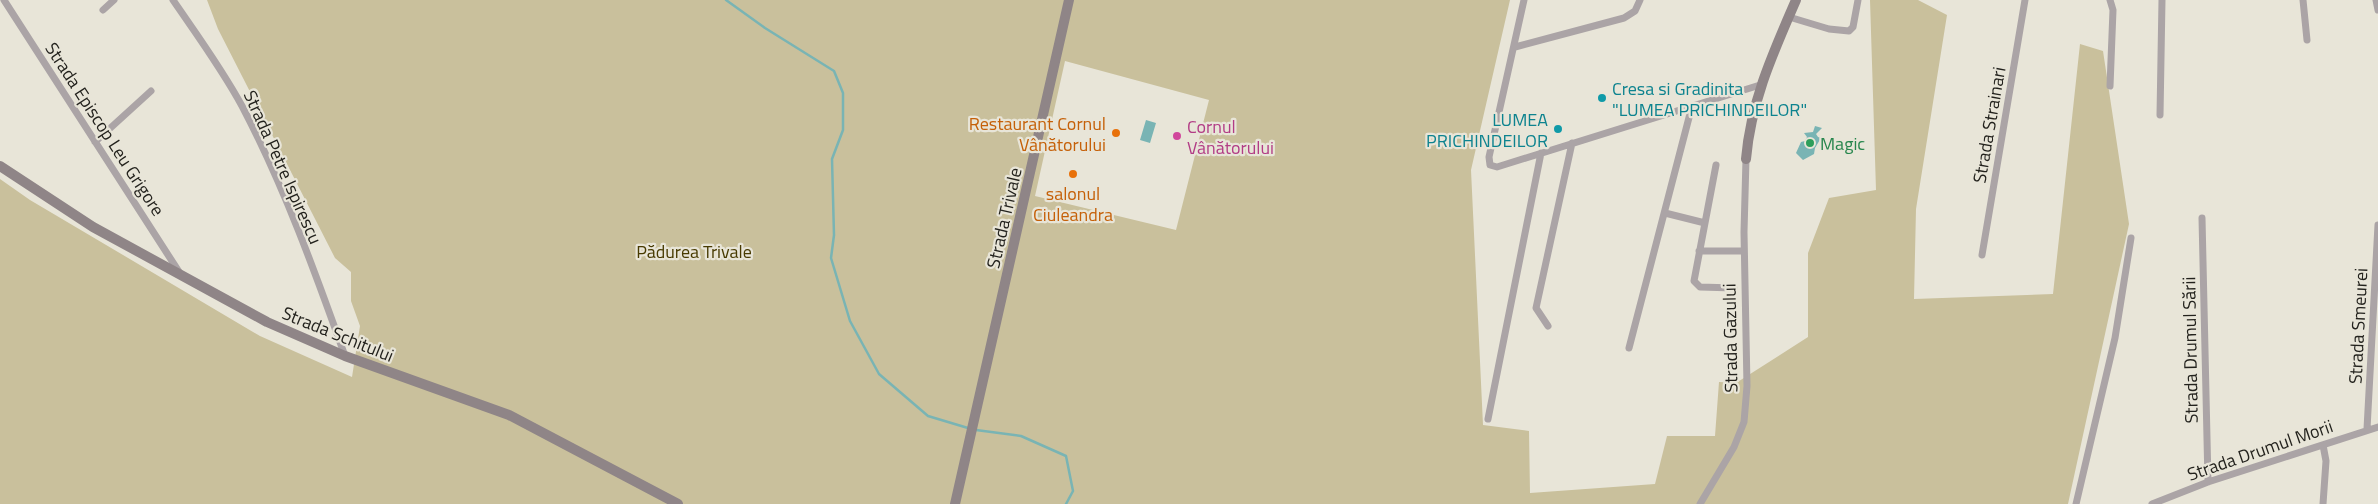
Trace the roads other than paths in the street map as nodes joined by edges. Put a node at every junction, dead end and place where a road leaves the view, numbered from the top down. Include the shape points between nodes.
1 (4, 0) edge
2 (114, 0) edge
3 (173, 0) edge
4 (1070, 0) edge
5 (1524, 0) edge
6 (1640, 0) edge
7 (1796, 0) edge
8 (1858, 0) edge
9 (2025, 0) edge
10 (2110, 0) edge
11 (2162, 0) edge
12 (2303, 0) edge
13 (2376, 0) edge
14 (103, 10) dead end
15 (2378, 10) edge
16 (1789, 17) junction
17 (2307, 40) dead end
18 (1515, 47) junction
19 (1760, 85) junction
20 (2110, 86) dead end
21 (151, 90) dead end
22 (1692, 106) junction
23 (2160, 115) dead end
24 (95, 142) junction
25 (1572, 143) junction
26 (1541, 153) junction
27 (1746, 159) joint
28 (1716, 165) dead end
29 (0, 166) edge
30 (1665, 213) junction
31 (2202, 218) dead end
32 (1705, 223) junction
33 (2378, 225) edge
34 (2131, 238) dead end
35 (1699, 251) junction
36 (1744, 251) junction
37 (1982, 255) dead end
38 (181, 276) junction
39 (1734, 288) dead end
40 (1548, 326) dead end
41 (1629, 348) dead end
42 (345, 356) junction
43 (1488, 419) dead end
44 (2378, 427) edge
45 (2367, 429) junction
46 (2322, 444) junction
47 (2208, 482) junction
48 (2157, 503) edge
49 (678, 504) edge
50 (955, 504) edge
51 (1700, 504) edge
52 (2076, 504) edge
53 (2323, 504) edge

1 - 24 street, Strada Episcop Leu Grigore
2 - 14 street
3 - 42 street, Strada Petre Ispirescu via 237,98 271,166
4 - 50 main road, Strada Trivale
5 - 18 street
6 - 18 street via 1635,11 1624,18
7 - 16 main road
8 - 16 street via 1849,32
9 - 37 street, Strada Strainari
10 - 20 street
11 - 23 street
12 - 17 street
13 - 15 street
16 - 19 main road
18 - 26 street via 1489,157 1490,165 1497,167
19 - 22 street
19 - 27 main road via 1750,120
21 - 24 street
22 - 25 street
22 - 30 street
24 - 38 street, Strada Episcop Leu Grigore
25 - 26 street
25 - 40 street via 1536,308
26 - 43 street
27 - 36 street, Strada Gazului
28 - 32 street
29 - 38 main road, Strada Schitului via 86,223
30 - 32 street
30 - 41 street
31 - 47 street, Strada Drumul Sării
32 - 35 street
33 - 45 street, Strada Smeurei
34 - 52 street via 2114,338
35 - 36 street
35 - 39 street via 1694,274 1696,284 1700,287
36 - 51 street, Strada Gazului via 1747,386 1744,422 1734,447
38 - 42 main road, Strada Schitului via 266,322
42 - 49 main road, Strada Schitului via 509,415
44 - 45 street, Strada Drumul Morii
45 - 46 street, Strada Drumul Morii
46 - 47 street, Strada Drumul Morii
46 - 53 street via 2326,461
47 - 48 street, Strada Drumul Morii

